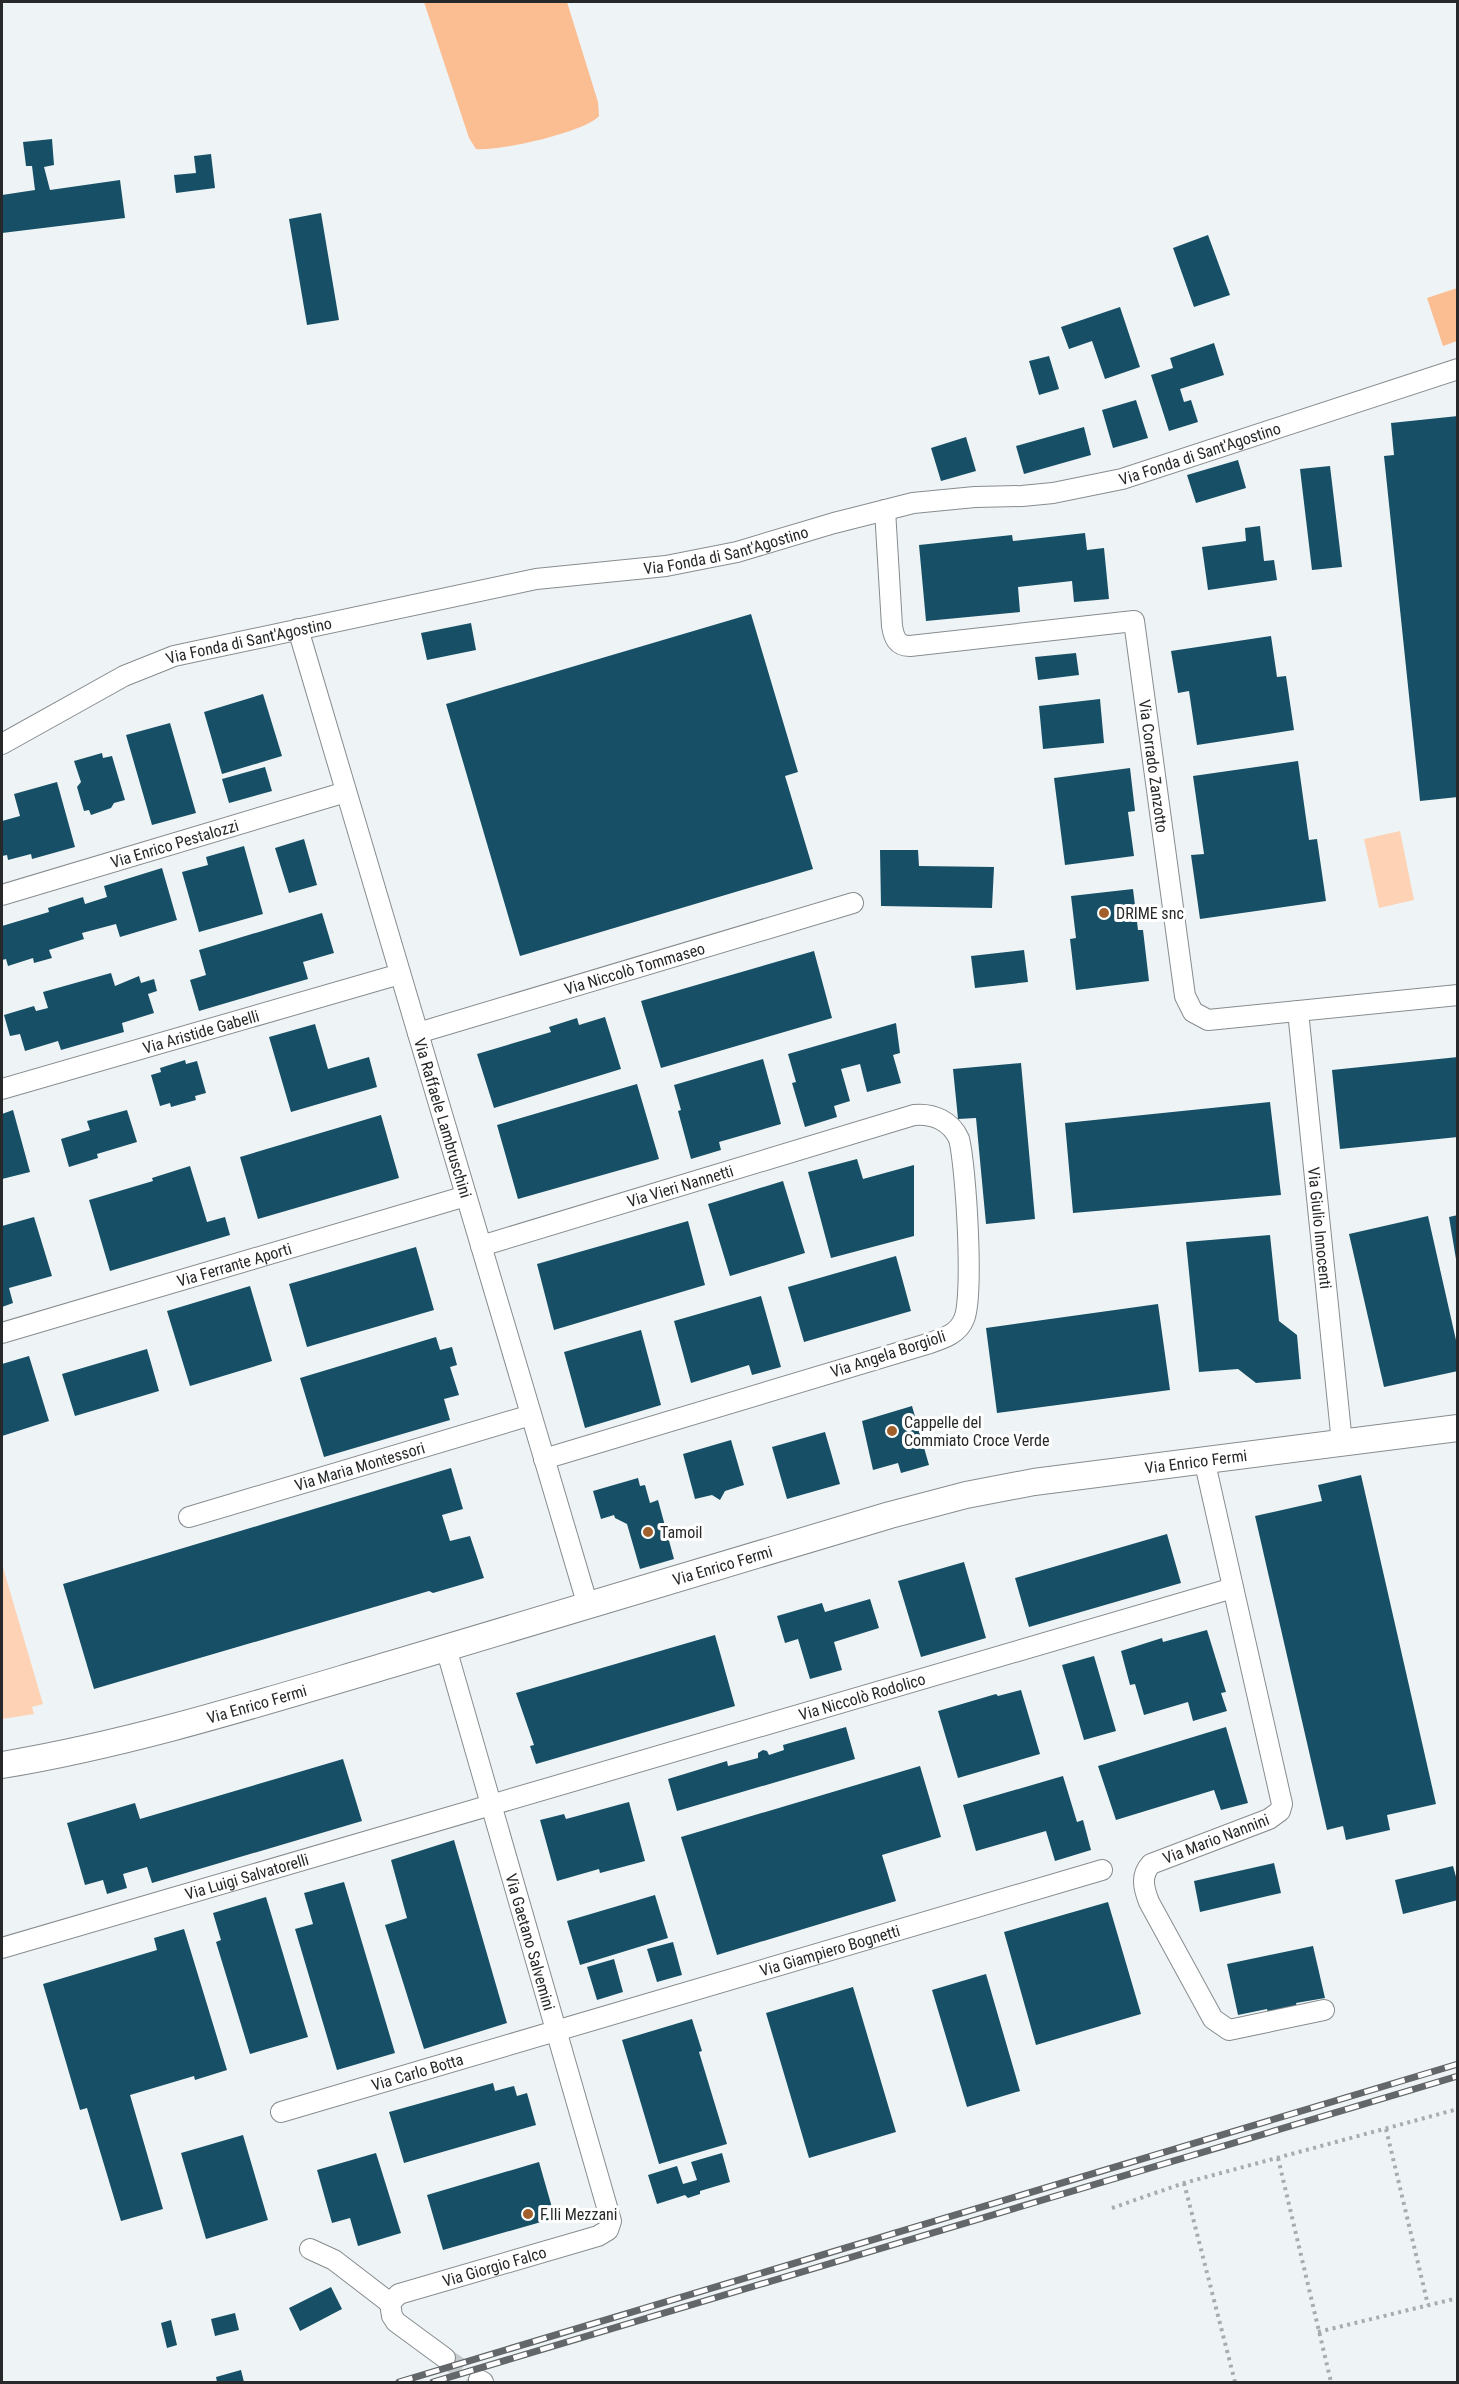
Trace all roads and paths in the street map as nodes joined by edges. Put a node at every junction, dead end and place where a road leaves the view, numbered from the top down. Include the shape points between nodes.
1 (1458, 369) edge
2 (885, 510) junction
3 (298, 629) junction
4 (2, 744) edge
5 (346, 792) junction
6 (2, 895) edge
7 (853, 903) dead end
8 (400, 974) junction
9 (1458, 995) edge
10 (1298, 1011) junction
11 (418, 1033) junction
12 (2, 1089) edge
13 (879, 1125) joint
14 (466, 1196) junction
15 (481, 1246) junction
16 (2, 1332) edge
17 (531, 1415) junction
18 (1458, 1428) edge
19 (1342, 1443) junction
20 (544, 1459) junction
21 (1204, 1459) junction
22 (189, 1516) dead end
23 (1233, 1588) junction
24 (588, 1606) junction
25 (446, 1648) junction
26 (2, 1765) edge
27 (491, 1804) junction
28 (1102, 1870) dead end
29 (3, 1948) edge
30 (1323, 2010) dead end
31 (556, 2032) junction
32 (1458, 2109) edge
33 (280, 2112) dead end
34 (1386, 2129) junction
35 (1278, 2158) junction
36 (1184, 2183) junction
37 (1112, 2208) dead end
38 (604, 2233) joint
39 (310, 2250) dead end
40 (1458, 2298) edge
41 (390, 2303) junction
42 (1428, 2305) junction
43 (1318, 2332) junction
44 (445, 2358) tunnel mouth
45 (1235, 2382) edge
46 (1330, 2382) edge

1 - 2 street, Via Fonda di Sant'Agostino via 1122,479 1053,493 944,499
2 - 3 street, Via Fonda di Sant'Agostino via 737,552 666,566 536,579
2 - 10 street, Via Corrado Zanzotto via 892,626 902,645 1134,621 1188,1006 1208,1020
3 - 4 street, Via Fonda di Sant'Agostino via 156,661
3 - 5 street, Via Raffaele Lambruschini
5 - 6 street, Via Enrico Pestalozzi
5 - 8 street, Via Raffaele Lambruschini
7 - 11 street, Via Niccolò Tommaseo
8 - 11 street, Via Raffaele Lambruschini
8 - 12 street, Via Aristide Gabelli
9 - 10 street, Via Corrado Zanzotto
10 - 19 street, Via Giulio Innocenti
11 - 14 street, Via Raffaele Lambruschini
13 - 15 street, Via Vieri Nannetti
13 - 20 street, Via Angela Borgioli via 914,1115 930,1116 950,1125 959,1139 969,1287 967,1311 953,1334
14 - 15 street, Via Raffaele Lambruschini
14 - 16 street, Via Ferrante Aporti
15 - 17 street, Via Raffaele Lambruschini
17 - 20 street, Via Raffaele Lambruschini
17 - 22 street, Via Maria Montessori
18 - 19 street, Via Enrico Fermi
19 - 21 street, Via Enrico Fermi
20 - 24 street, Via Raffaele Lambruschini
21 - 23 street, Via Mario Nannini
21 - 24 street, Via Enrico Fermi via 966,1495
23 - 27 street, Via Niccolò Rodolico
23 - 30 street, Via Mario Nannini via 1280,1793 1280,1811 1269,1819 1150,1864 1144,1874 1145,1889 1213,2019 1229,2030
24 - 25 street, Via Enrico Fermi
25 - 26 street, Via Enrico Fermi via 120,1742
25 - 27 street, Via Gaetano Salvemini
27 - 29 street, Via Luigi Salvatorelli
27 - 31 street, Via Gaetano Salvemini
28 - 31 street, Via Giampiero Bognetti
31 - 33 street, Via Carlo Botta
31 - 38 street, Via Gaetano Salvemini via 610,2216 610,2226
32 - 34 path
34 - 35 path
34 - 42 path
35 - 36 path
35 - 43 path
36 - 37 path
36 - 45 path
38 - 41 street, Via Giorgio Falco via 399,2294
39 - 41 street via 334,2260
40 - 42 path
41 - 44 street via 396,2322
42 - 43 path
43 - 46 path

